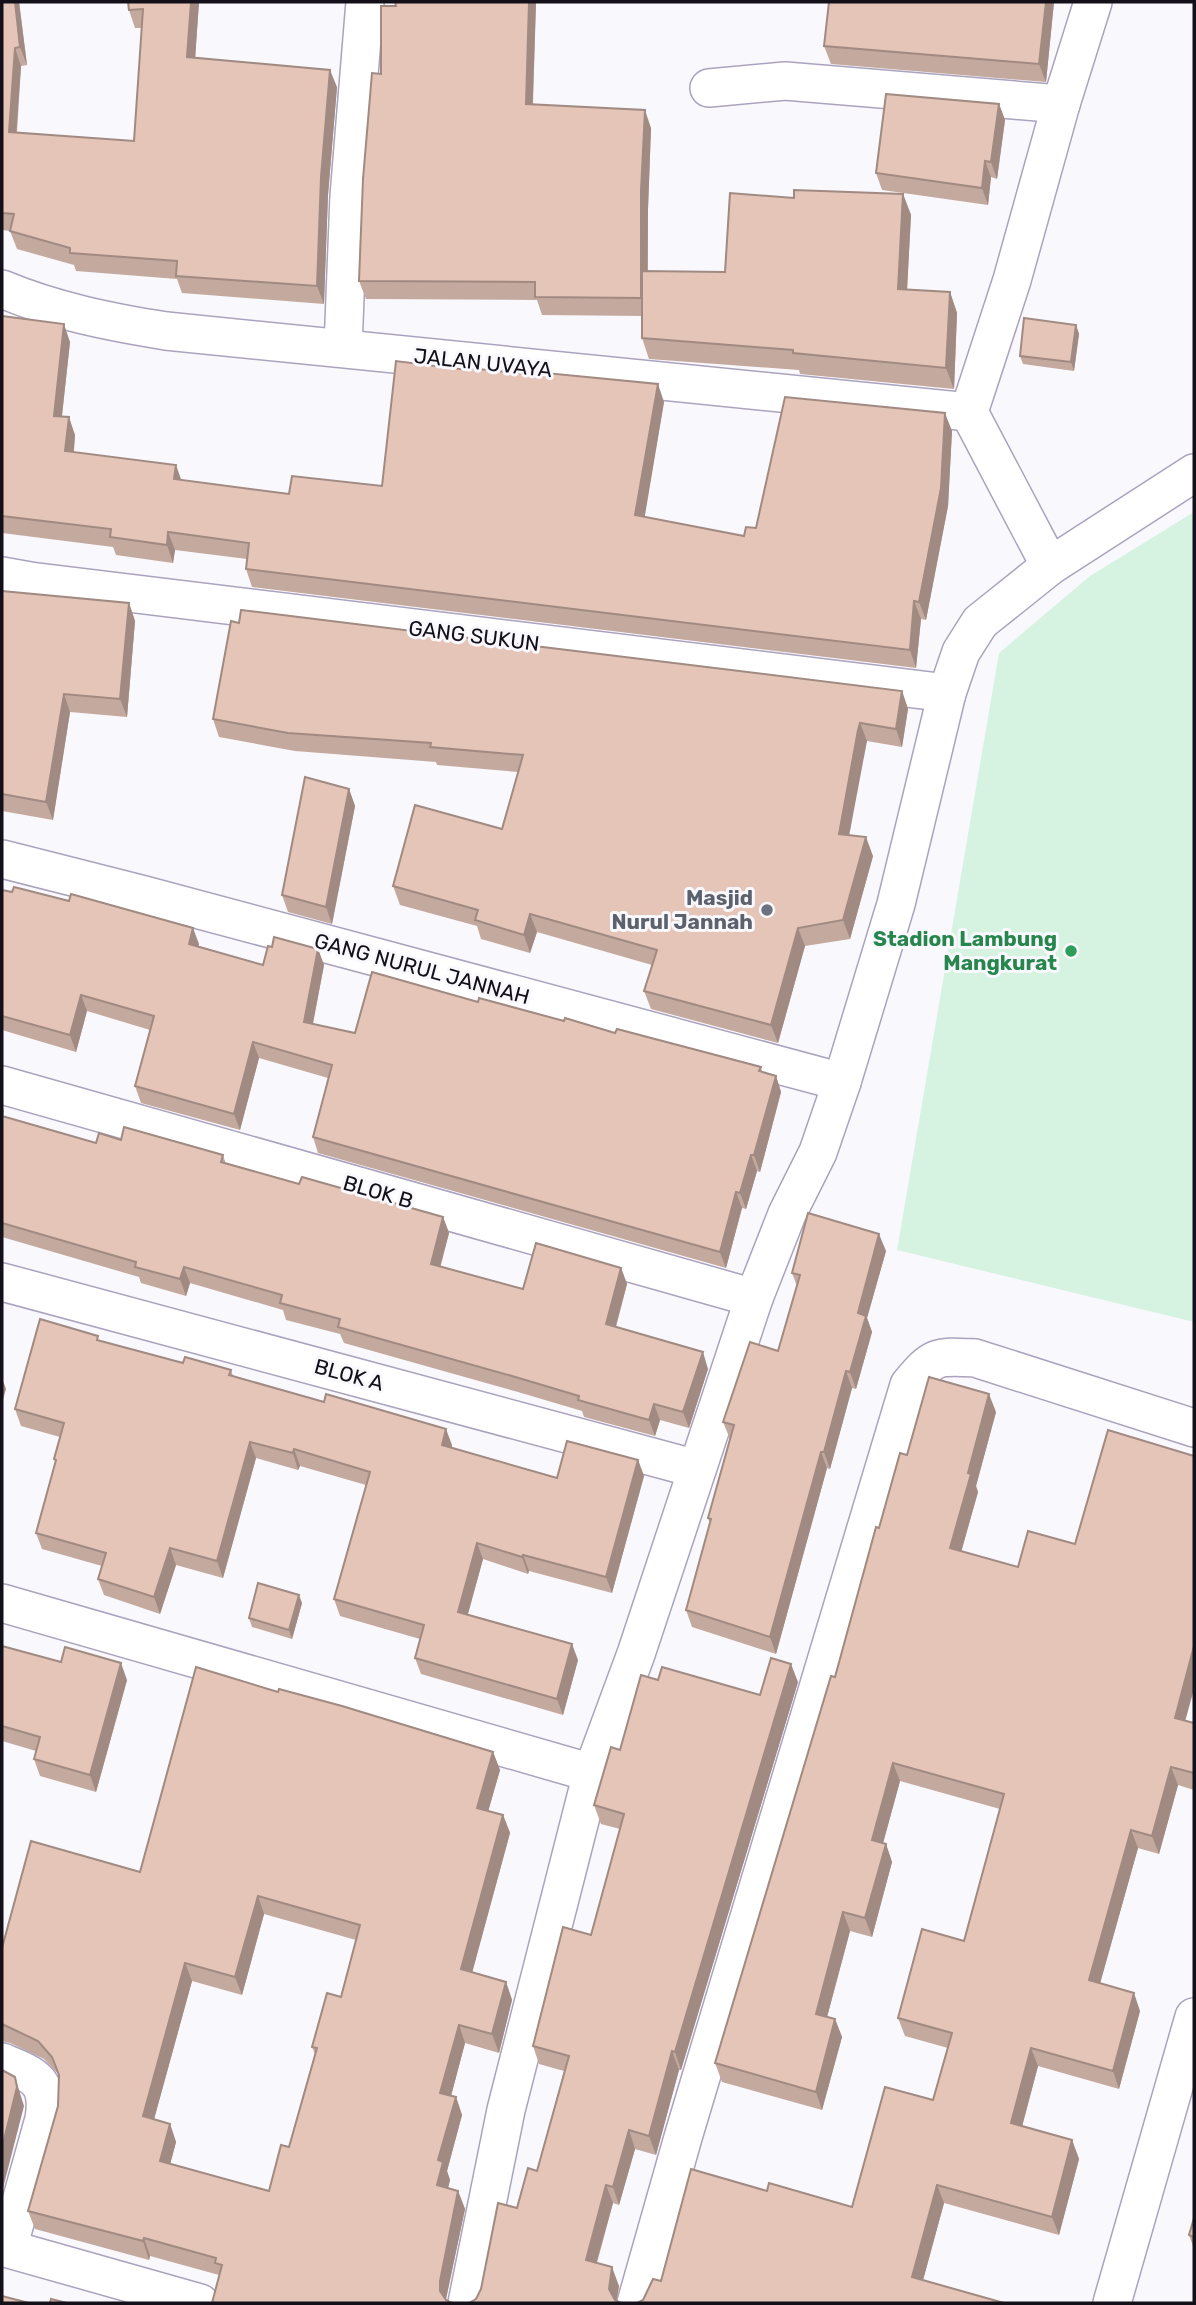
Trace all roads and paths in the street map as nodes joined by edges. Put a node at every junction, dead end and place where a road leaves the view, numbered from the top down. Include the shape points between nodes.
1 (365, 2) edge
2 (1093, 2) edge
3 (709, 88) dead end
4 (1061, 104) junction
5 (2, 289) edge
6 (342, 348) junction
7 (969, 412) junction
8 (1194, 473) edge
9 (1050, 566) junction
10 (2, 576) edge
11 (947, 694) junction
12 (2, 859) edge
13 (842, 1082) junction
14 (2, 1085) edge
15 (2, 1282) edge
16 (754, 1298) junction
17 (1194, 1428) edge
18 (697, 1469) junction
19 (2, 1603) edge
20 (592, 1773) junction
21 (1194, 2017) edge
22 (2, 2062) edge
23 (5, 2247) edge
24 (200, 2303) edge
25 (467, 2303) edge
26 (636, 2303) edge
27 (1112, 2303) edge

1 - 6 street
2 - 4 street
3 - 4 street via 785,80
4 - 7 street
5 - 6 street, JALAN UVAYA via 113,322
6 - 7 street, JALAN UVAYA
7 - 9 street
8 - 9 street
9 - 11 street via 980,622 961,652
10 - 11 street, GANG SUKUN
11 - 13 street via 896,904
12 - 13 street, GANG NURUL JANNAH
13 - 16 street via 818,1152 787,1214
14 - 16 street, BLOK B
15 - 18 street, BLOK A
16 - 18 street
17 - 26 street via 975,1358 946,1356 928,1363 909,1385
18 - 20 street
19 - 20 street
20 - 25 street via 506,2110
21 - 27 street
22 - 23 street via 28,2072 41,2083 47,2100
23 - 24 street

